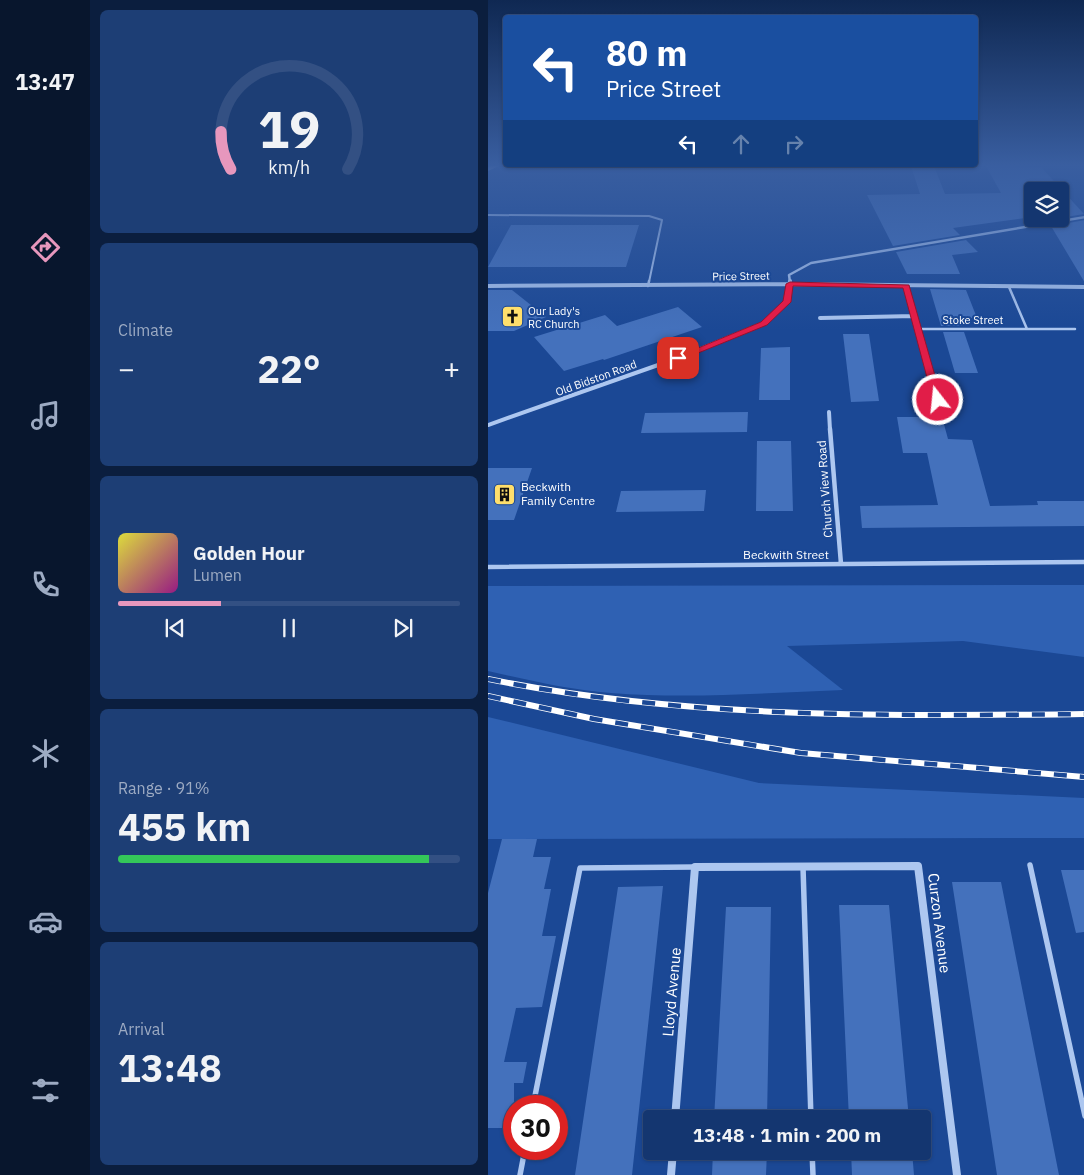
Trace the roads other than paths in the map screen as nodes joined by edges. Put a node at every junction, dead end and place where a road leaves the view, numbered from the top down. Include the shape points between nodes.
1 (662, 221) edge
2 (1060, 221) edge
3 (790, 284) junction
4 (488, 286) edge
5 (648, 286) junction
6 (906, 286) junction
7 (1008, 286) junction
8 (1084, 287) edge
9 (914, 316) junction
10 (820, 318) dead end
11 (918, 329) junction
12 (1027, 329) junction
13 (1075, 329) dead end
14 (938, 400) dead end
15 (829, 412) dead end
16 (488, 425) edge
17 (1084, 562) edge
18 (841, 564) junction
19 (488, 567) edge
20 (1030, 865) dead end
21 (695, 867) junction
22 (804, 867) junction
23 (535, 1095) edge
24 (676, 1110) edge
25 (812, 1110) edge
26 (1084, 1116) edge
27 (523, 1160) edge
28 (672, 1160) edge
29 (812, 1160) edge
30 (520, 1175) edge
31 (671, 1175) edge
32 (813, 1175) edge
33 (957, 1175) edge

1 - 5 lane
2 - 3 street, Old Bidston Road via 811,263 789,275
3 - 5 street, Price Street
3 - 6 street, Price Street
3 - 16 street, Old Bidston Road via 787,302 764,323 678,358
4 - 5 street, Price Street
6 - 7 street, Price Street
6 - 9 street
7 - 8 street, Price Street
7 - 12 lane, Stoke Street
9 - 10 street
9 - 11 street
11 - 12 lane, Stoke Street
11 - 14 street
12 - 13 lane, Stoke Street
15 - 18 street, Church View Road
17 - 18 street, Beckwith Street
18 - 19 street, Beckwith Street
20 - 26 lane
21 - 22 street, Curzon Avenue
21 - 23 lane via 580,868
21 - 24 street, Lloyd Avenue
22 - 25 lane
22 - 33 street, Curzon Avenue via 918,866
27 - 30 lane
28 - 31 street
29 - 32 lane

